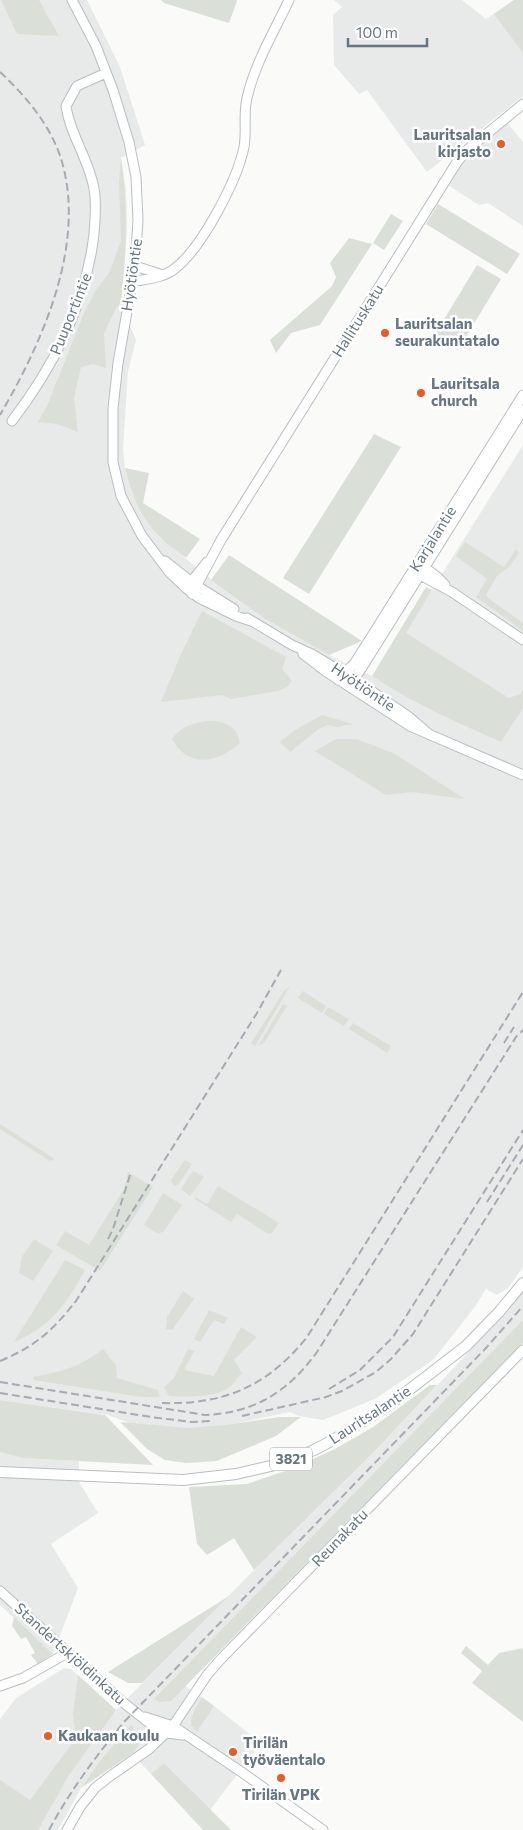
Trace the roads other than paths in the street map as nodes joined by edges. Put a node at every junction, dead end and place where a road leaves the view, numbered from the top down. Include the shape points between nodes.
1 (72, 0) edge
2 (288, 0) edge
3 (106, 73) junction
4 (523, 104) edge
5 (135, 266) junction
6 (163, 275) junction
7 (133, 282) junction
8 (523, 395) edge
9 (523, 410) edge
10 (12, 421) dead end
11 (153, 551) junction
12 (420, 570) junction
13 (195, 584) junction
14 (192, 594) junction
15 (251, 621) junction
16 (523, 640) edge
17 (342, 677) junction
18 (350, 682) junction
19 (523, 775) edge
20 (523, 1283) edge
21 (523, 1350) edge
22 (0, 1472) edge
23 (0, 1591) edge
24 (67, 1653) junction
25 (0, 1686) edge
26 (170, 1730) junction
27 (68, 1830) edge
28 (323, 1830) edge

1 - 3 main road, Hyötiöntie
2 - 6 main road via 248,93 244,144 232,183 197,243 174,270
3 - 5 main road, Hyötiöntie via 129,142 136,177
3 - 10 main road, Puuportintie via 77,86 66,106 68,120 89,168 94,189 96,212 91,262 81,296 56,354
4 - 13 main road, Hallituskatu via 462,155
5 - 6 main road
5 - 7 main road, Hyötiöntie
6 - 7 main road
7 - 11 main road, Hyötiöntie via 115,386 114,462 121,496
8 - 12 main road, Karjalantie
9 - 12 main road, Karjalantie
11 - 13 main road, Hyötiöntie
11 - 14 main road, Hyötiöntie via 170,574
12 - 16 main road via 436,577 452,592
12 - 17 main road, Karjalantie
12 - 18 main road, Karjalantie
13 - 14 main road, Hallituskatu
13 - 15 main road, Hyötiöntie
14 - 15 main road, Hyötiöntie
15 - 17 main road, Hyötiöntie via 312,654
17 - 18 main road, Hyötiöntie
18 - 19 main road, Hyötiöntie via 408,717 430,735
20 - 22 main road, Lauritsalantie / 3821 via 466,1346 392,1403 335,1439 275,1465 220,1477 183,1480
21 - 26 main road, Reunakatu via 220,1660
23 - 24 main road, Standertskjöldinkatu
24 - 25 main road via 31,1674
24 - 26 main road, Standertskjöldinkatu via 153,1726
26 - 27 main road, Reunakatu via 150,1749 95,1788
26 - 28 main road via 242,1773

